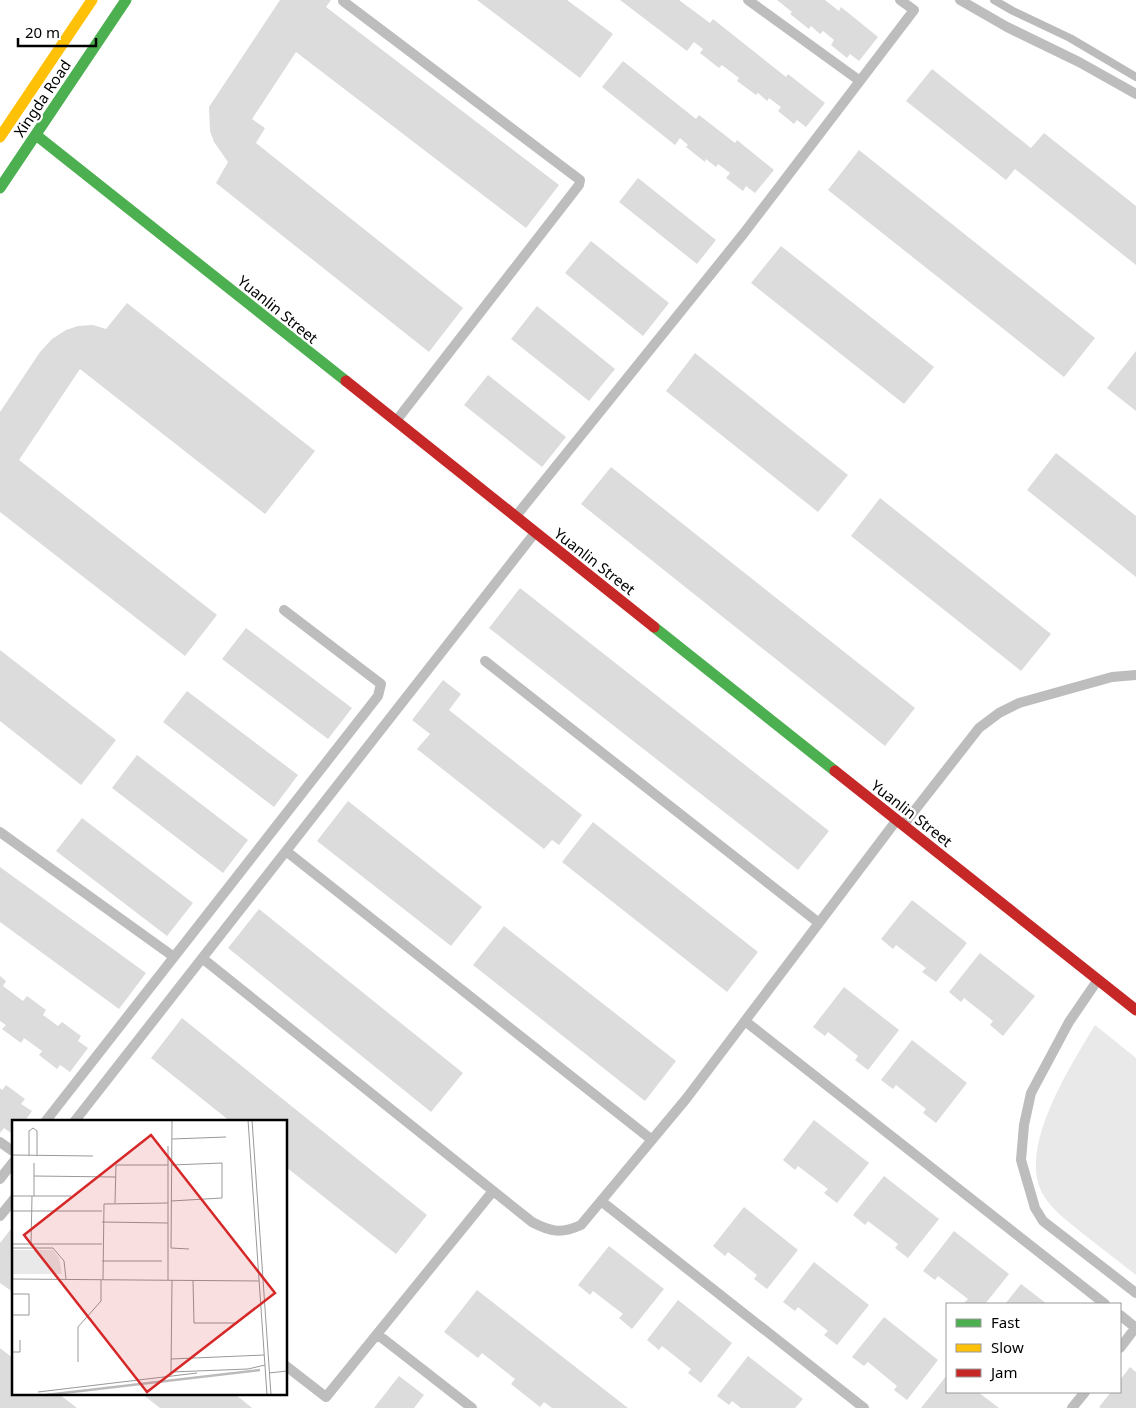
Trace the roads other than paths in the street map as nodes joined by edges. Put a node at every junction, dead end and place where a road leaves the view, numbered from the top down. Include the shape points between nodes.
1 (92, 0) edge
2 (126, 0) edge
3 (748, 0) edge
4 (900, 0) edge
5 (960, 0) edge
6 (343, 1) dead end
7 (860, 81) junction
8 (1136, 94) edge
9 (36, 135) junction
10 (0, 137) edge
11 (0, 188) edge
12 (395, 422) junction
13 (516, 517) junction
14 (535, 533) junction
15 (284, 610) dead end
16 (485, 661) dead end
17 (1136, 674) edge
18 (900, 823) junction
19 (0, 832) edge
20 (286, 851) junction
21 (819, 923) junction
22 (174, 957) junction
23 (202, 958) junction
24 (1098, 980) junction
25 (1136, 1010) edge
26 (745, 1021) junction
27 (47, 1120) edge
28 (76, 1120) edge
29 (652, 1140) junction
30 (0, 1142) edge
31 (12, 1151) edge
32 (12, 1163) edge
33 (0, 1178) edge
34 (493, 1191) junction
35 (12, 1201) edge
36 (601, 1201) junction
37 (0, 1216) edge
38 (1136, 1293) edge
39 (1105, 1303) edge
40 (1121, 1316) edge
41 (1136, 1328) edge
42 (377, 1334) junction
43 (1121, 1347) edge
44 (288, 1368) edge
45 (1084, 1393) edge
46 (472, 1408) edge
47 (864, 1408) edge
48 (1072, 1408) edge

1 - 10 street, Xingda Road
2 - 9 street, Xingda Road
3 - 7 lane
4 - 7 lane via 914,10
5 - 8 lane
6 - 12 lane via 580,180
7 - 13 lane via 744,233
9 - 11 street, Xingda Road
9 - 12 street, Yuanlin Street
12 - 13 street, Yuanlin Street
13 - 14 street, Yuanlin Street
14 - 18 street, Yuanlin Street
14 - 20 lane
15 - 22 lane via 380,684 378,696
16 - 21 lane
17 - 18 lane via 1019,703 999,712 979,728
18 - 21 lane
18 - 24 street, Yuanlin Street
19 - 22 lane
20 - 23 lane
20 - 29 lane
21 - 26 lane
22 - 27 lane
23 - 28 lane
23 - 34 lane
24 - 25 street, Yuanlin Street
24 - 38 lane via 1068,1022 1031,1092 1021,1160 1035,1208 1043,1221
26 - 29 lane
26 - 39 lane
29 - 36 lane
30 - 31 lane
32 - 33 lane
34 - 36 lane via 532,1222 559,1232 581,1225
34 - 42 lane
35 - 37 lane
36 - 47 lane
40 - 41 lane
41 - 43 lane
42 - 44 lane via 326,1397
42 - 46 lane
45 - 48 lane

